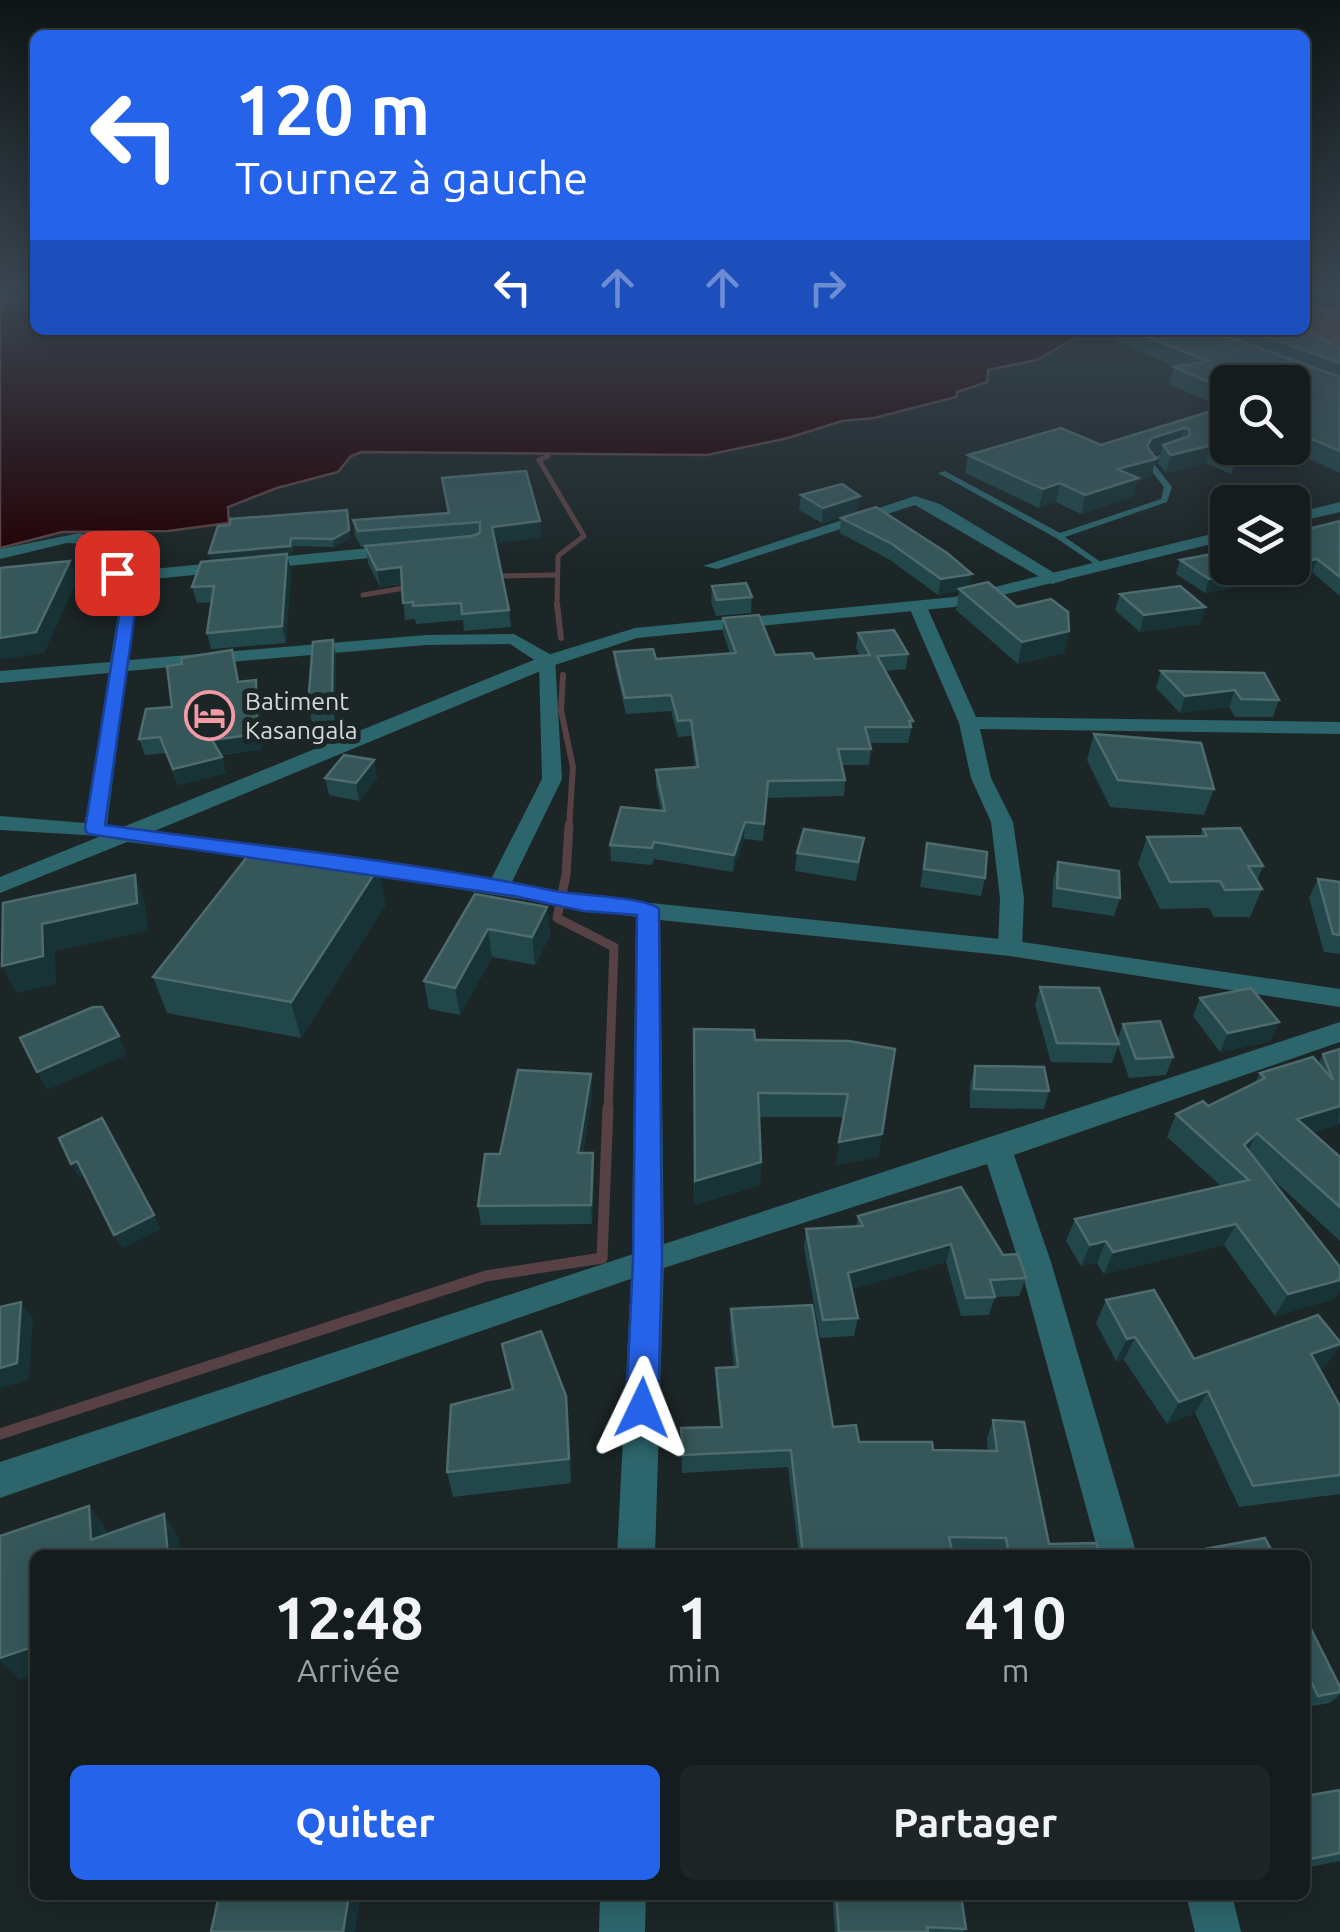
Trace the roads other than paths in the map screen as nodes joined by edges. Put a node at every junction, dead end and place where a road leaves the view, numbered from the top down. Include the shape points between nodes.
1 (1180, 451) edge
2 (942, 472) dead end
3 (1340, 508) edge
4 (1310, 515) edge
5 (1059, 536) junction
6 (1210, 540) edge
7 (416, 548) edge
8 (0, 554) edge
9 (711, 566) dead end
10 (1102, 567) junction
11 (122, 577) junction
12 (1058, 580) junction
13 (918, 608) junction
14 (548, 661) junction
15 (122, 665) junction
16 (0, 676) edge
17 (969, 723) junction
18 (1340, 728) edge
19 (0, 823) edge
20 (95, 829) junction
21 (126, 835) junction
22 (0, 886) edge
23 (506, 888) junction
24 (648, 909) junction
25 (1010, 948) junction
26 (1340, 998) edge
27 (1340, 1032) edge
28 (996, 1149) junction
29 (648, 1260) junction
30 (0, 1480) edge
31 (636, 1550) edge
32 (1117, 1550) edge
33 (623, 1900) edge
34 (1209, 1900) edge
35 (622, 1932) edge
36 (1218, 1932) edge

1 - 5 lane via 1150,464 1168,487 1164,500
2 - 5 lane
3 - 4 street
5 - 10 lane
6 - 10 street
7 - 11 street
8 - 11 street via 60,538 85,540 100,546 104,563
9 - 12 street via 914,500
10 - 12 street
11 - 15 street via 130,591
12 - 13 street
13 - 14 street via 635,633
13 - 17 street
14 - 15 street via 514,638
14 - 21 street
14 - 23 street via 552,779
15 - 16 street
15 - 20 street
17 - 18 street
17 - 25 street via 981,778 1002,822 1012,898
19 - 20 street
20 - 21 street
21 - 22 street
21 - 23 street
23 - 24 street
24 - 25 street
24 - 29 street
25 - 26 street
27 - 28 street
28 - 29 street
28 - 32 street
29 - 30 street
29 - 31 street
33 - 35 street
34 - 36 street

